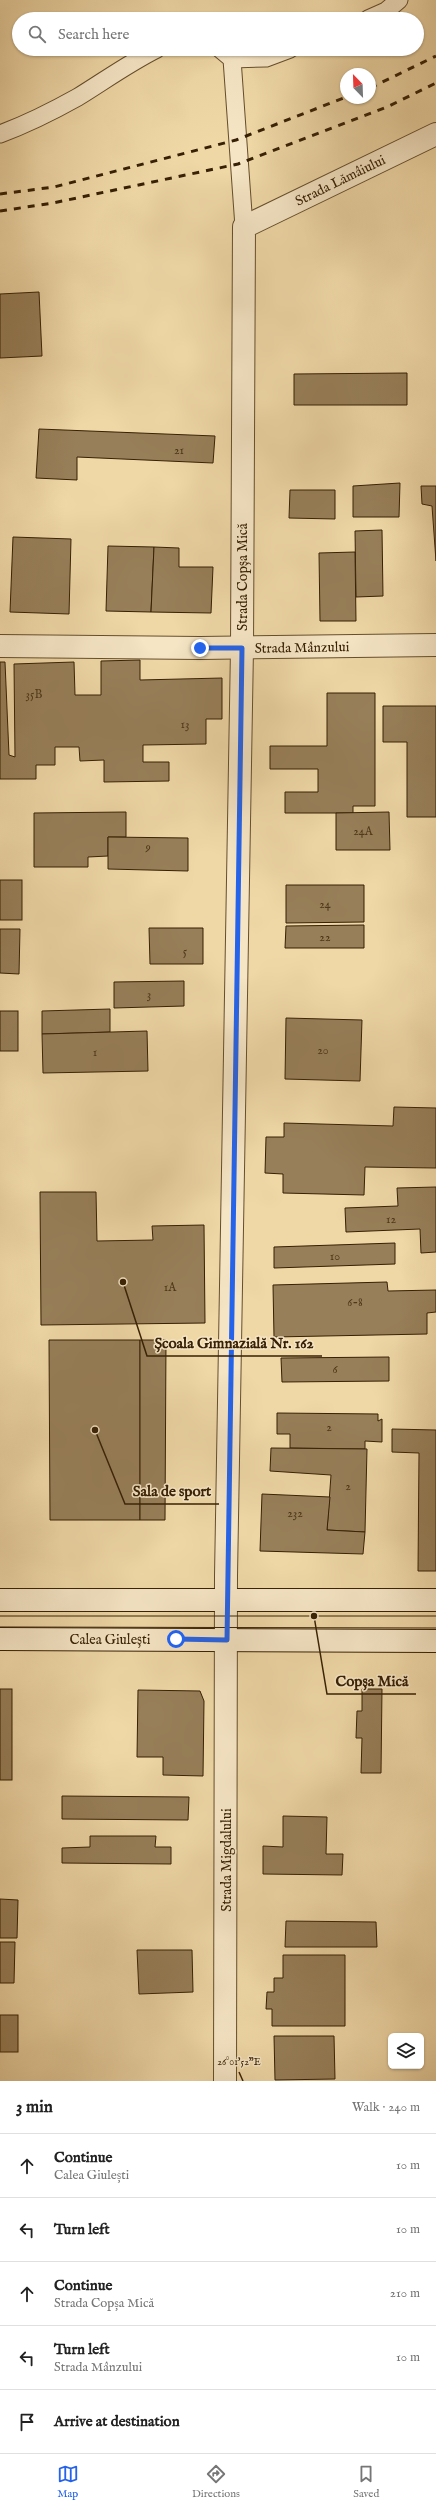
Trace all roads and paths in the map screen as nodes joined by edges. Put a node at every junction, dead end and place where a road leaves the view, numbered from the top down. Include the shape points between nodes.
1 (399, 0) edge
2 (384, 12) edge
3 (142, 56) edge
4 (226, 56) edge
5 (246, 56) edge
6 (271, 56) edge
7 (0, 134) edge
8 (436, 134) edge
9 (244, 227) junction
10 (436, 645) edge
11 (0, 646) edge
12 (242, 648) junction
13 (226, 1599) junction
14 (0, 1600) edge
15 (436, 1600) edge
16 (0, 1639) edge
17 (227, 1640) junction
18 (436, 1641) edge
19 (225, 2081) edge

1 - 2 lane
3 - 7 lane via 71,100
4 - 9 lane
5 - 6 lane
8 - 9 street, Strada Lămâiului
9 - 12 street, Strada Copșa Mică
10 - 12 street, Strada Mânzului
11 - 12 street, Strada Mânzului
12 - 13 street, Strada Copșa Mică
13 - 14 street
13 - 15 street
13 - 17 street, Strada Copșa Mică
16 - 17 street, Calea Giulești
17 - 18 street, Calea Giulești
17 - 19 street, Strada Migdalului

